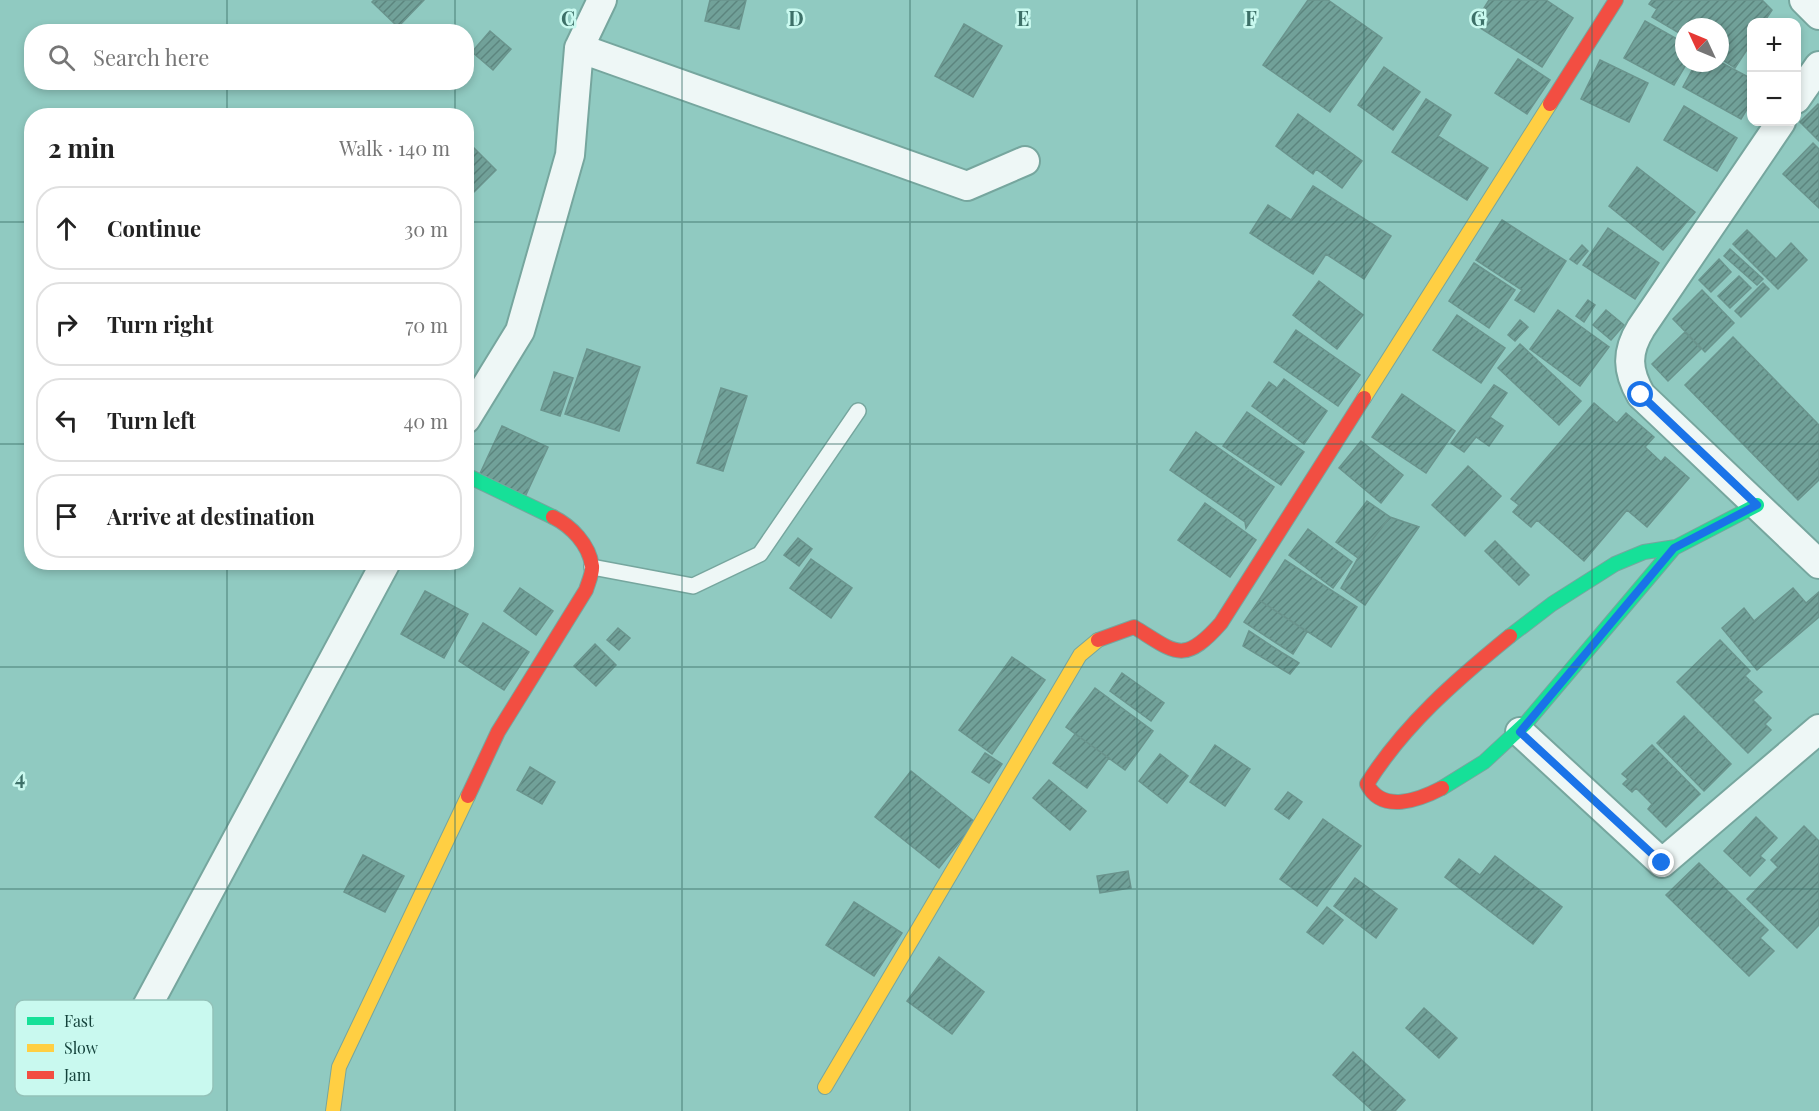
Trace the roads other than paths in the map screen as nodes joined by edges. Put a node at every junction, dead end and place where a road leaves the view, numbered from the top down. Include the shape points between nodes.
1 (602, 0) edge
2 (1616, 0) edge
3 (1804, 0) edge
4 (1819, 15) edge
5 (579, 48) junction
6 (1819, 66) edge
7 (1801, 93) edge
8 (1778, 126) edge
9 (1025, 161) dead end
10 (474, 406) edge
11 (858, 411) dead end
12 (474, 479) edge
13 (1757, 505) junction
14 (1674, 548) junction
15 (1819, 564) edge
16 (592, 567) junction
17 (382, 570) edge
18 (1819, 729) edge
19 (1520, 732) junction
20 (150, 1000) edge
21 (825, 1087) dead end
22 (333, 1111) edge

1 - 5 street
2 - 21 street via 1221,623 1204,642 1185,650 1168,650 1134,627 1115,630 1095,640 1080,655
3 - 4 street
5 - 9 street via 967,186
5 - 10 street via 570,155 520,332
6 - 7 street
8 - 13 street via 1641,328 1632,343 1629,360 1641,395
11 - 16 lane via 760,554 693,586
12 - 16 street via 570,525
13 - 14 street
13 - 15 street
14 - 19 street
14 - 19 street via 1645,552 1585,581 1484,657 1392,743 1367,784 1371,794 1382,802 1397,803 1441,789 1463,778
16 - 22 street via 586,590 498,732 364,1013 339,1067
17 - 20 street
18 - 19 street via 1662,863

